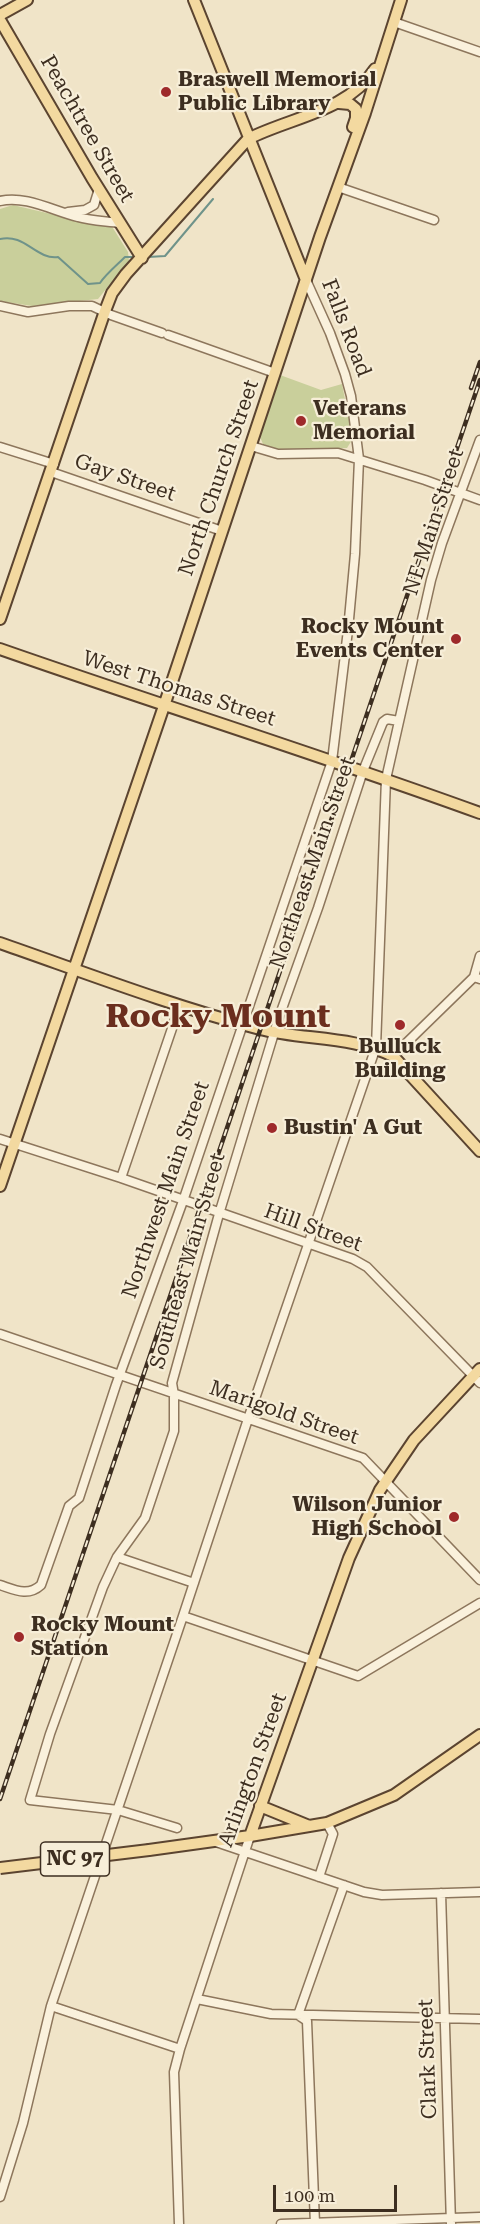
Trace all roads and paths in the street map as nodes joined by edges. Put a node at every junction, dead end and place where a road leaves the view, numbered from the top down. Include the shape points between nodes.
1 (27, 0) edge
2 (194, 0) edge
3 (401, 0) edge
4 (0, 18) edge
5 (394, 22) junction
6 (480, 52) edge
7 (382, 57) junction
8 (339, 103) junction
9 (248, 139) junction
10 (343, 174) junction
11 (338, 186) junction
12 (99, 189) junction
13 (0, 201) edge
14 (62, 212) junction
15 (434, 220) dead end
16 (120, 223) junction
17 (142, 258) junction
18 (306, 280) junction
19 (0, 306) edge
20 (105, 311) junction
21 (275, 373) junction
22 (480, 440) edge
23 (251, 446) junction
24 (0, 447) edge
25 (359, 459) junction
26 (52, 468) junction
27 (461, 493) junction
28 (480, 500) edge
29 (222, 531) junction
30 (0, 619) edge
31 (0, 649) edge
32 (164, 706) junction
33 (399, 721) junction
34 (332, 761) junction
35 (363, 771) junction
36 (386, 779) junction
37 (480, 813) edge
38 (0, 943) edge
39 (480, 956) edge
40 (73, 969) junction
41 (477, 978) edge
42 (180, 1005) junction
43 (249, 1026) junction
44 (274, 1033) junction
45 (376, 1047) junction
46 (393, 1056) junction
47 (0, 1139) edge
48 (15, 1143) junction
49 (480, 1151) edge
50 (121, 1178) junction
51 (0, 1186) edge
52 (183, 1201) junction
53 (219, 1214) junction
54 (309, 1244) junction
55 (0, 1334) edge
56 (119, 1375) junction
57 (478, 1376) edge
58 (174, 1395) junction
59 (248, 1419) junction
60 (385, 1480) junction
61 (117, 1557) junction
62 (480, 1580) edge
63 (194, 1583) junction
64 (0, 1585) edge
65 (480, 1603) edge
66 (183, 1616) junction
67 (313, 1661) junction
68 (480, 1735) edge
69 (261, 1806) junction
70 (118, 1810) junction
71 (327, 1823) junction
72 (310, 1826) junction
73 (177, 1828) dead end
74 (250, 1836) junction
75 (213, 1841) junction
76 (244, 1852) junction
77 (0, 1868) edge
78 (319, 1877) junction
79 (344, 1885) junction
80 (480, 1892) edge
81 (441, 1893) junction
82 (197, 1999) junction
83 (51, 2006) junction
84 (298, 2015) junction
85 (445, 2018) junction
86 (480, 2019) edge
87 (180, 2049) junction
88 (0, 2196) edge
89 (480, 2217) edge
90 (451, 2221) edge
91 (179, 2224) edge
92 (281, 2224) edge
93 (315, 2224) edge

1 - 4 main road
2 - 9 main road, Falls Road
3 - 5 main road, North Church Street
4 - 12 main road, Peachtree Street
5 - 6 street
5 - 7 main road, North Church Street
7 - 8 main road via 367,81
7 - 10 main road, North Church Street
8 - 9 main road
8 - 10 main road via 350,104 357,113 344,154
9 - 17 main road
9 - 18 main road, Falls Road
10 - 11 main road, North Church Street
11 - 15 street
11 - 18 main road, North Church Street
12 - 14 street via 94,206
12 - 16 main road, Peachtree Street
13 - 14 street via 23,201
14 - 16 street
16 - 17 main road, Peachtree Street
17 - 20 main road via 112,293
18 - 21 main road, North Church Street
18 - 25 street, Falls Road via 345,374
19 - 20 street via 28,312 69,306 92,306
20 - 21 street
20 - 26 main road
21 - 23 main road, North Church Street
22 - 27 street, NE Main Street
23 - 25 street via 278,454 329,452
23 - 29 main road, North Church Street
24 - 26 street, Gay Street
25 - 27 street
25 - 34 street, Falls Road via 348,630
26 - 29 street, Gay Street
26 - 30 main road
27 - 28 street
27 - 33 street, NE Main Street via 431,580
29 - 32 main road, North Church Street
31 - 32 main road, West Thomas Street
32 - 34 main road, West Thomas Street
32 - 40 main road, North Church Street
33 - 35 street, Northeast Main Street via 382,722
33 - 36 street, NE Main Street
34 - 35 main road, West Thomas Street
34 - 43 street, Northwest Main Street
35 - 36 main road, West Thomas Street
35 - 44 street, Northeast Main Street
36 - 37 main road, West Thomas Street
36 - 45 street, NE Main Street
38 - 40 main road
39 - 41 street
40 - 42 main road
40 - 48 main road, North Church Street
41 - 46 street
42 - 43 main road
42 - 50 street
43 - 44 main road
43 - 52 street, Northwest Main Street
44 - 45 main road
44 - 53 street, Southeast Main Street
45 - 46 main road
45 - 54 street, NE Main Street
46 - 49 main road
47 - 48 street, Hill Street
48 - 50 street, Hill Street
48 - 51 main road, North Church Street
50 - 52 street, Hill Street
52 - 53 street, Hill Street
52 - 56 street, Northwest Main Street
53 - 54 street, Hill Street
53 - 58 street, Southeast Main Street via 171,1383
54 - 57 street, Hill Street via 367,1267
54 - 59 street, NE Main Street
55 - 56 street, Marigold Street
56 - 58 street, Marigold Street
56 - 64 street, Northwest Main Street via 79,1498 69,1506 41,1585 27,1592
57 - 60 main road, Arlington Street via 414,1440
58 - 59 street, Marigold Street
58 - 61 street, Southeast Main Street via 174,1431 146,1518
59 - 60 street, Marigold Street via 363,1458
59 - 63 street, NE Main Street
60 - 62 street, Marigold Street
60 - 67 main road, Arlington Street via 349,1558
61 - 63 street
61 - 70 street, Southeast Main Street via 50,1734 30,1800
63 - 66 street, NE Main Street
65 - 67 street via 358,1676
66 - 67 street
66 - 70 street, NE Main Street
67 - 69 main road, Arlington Street
68 - 71 main road via 394,1795
69 - 72 main road
69 - 74 main road, Arlington Street
70 - 73 street
70 - 83 street, NE Main Street
71 - 72 main road
71 - 78 street via 333,1834
72 - 74 main road
74 - 75 main road, NC 97
74 - 76 street, Arlington Street
75 - 76 street
75 - 77 main road, NC 97, bridge
76 - 78 street
76 - 82 street, Arlington Street
78 - 79 street
79 - 81 street via 382,1895
79 - 84 street
80 - 81 street
81 - 85 street, Clark Street
82 - 84 street via 252,2011
82 - 87 street, Arlington Street
83 - 87 street
83 - 88 street, NE Main Street via 23,2123
84 - 85 street
84 - 93 street via 308,2021
85 - 86 street
85 - 90 street, Clark Street
87 - 91 street, Arlington Street via 174,2072
89 - 90 street
90 - 93 street
92 - 93 street

